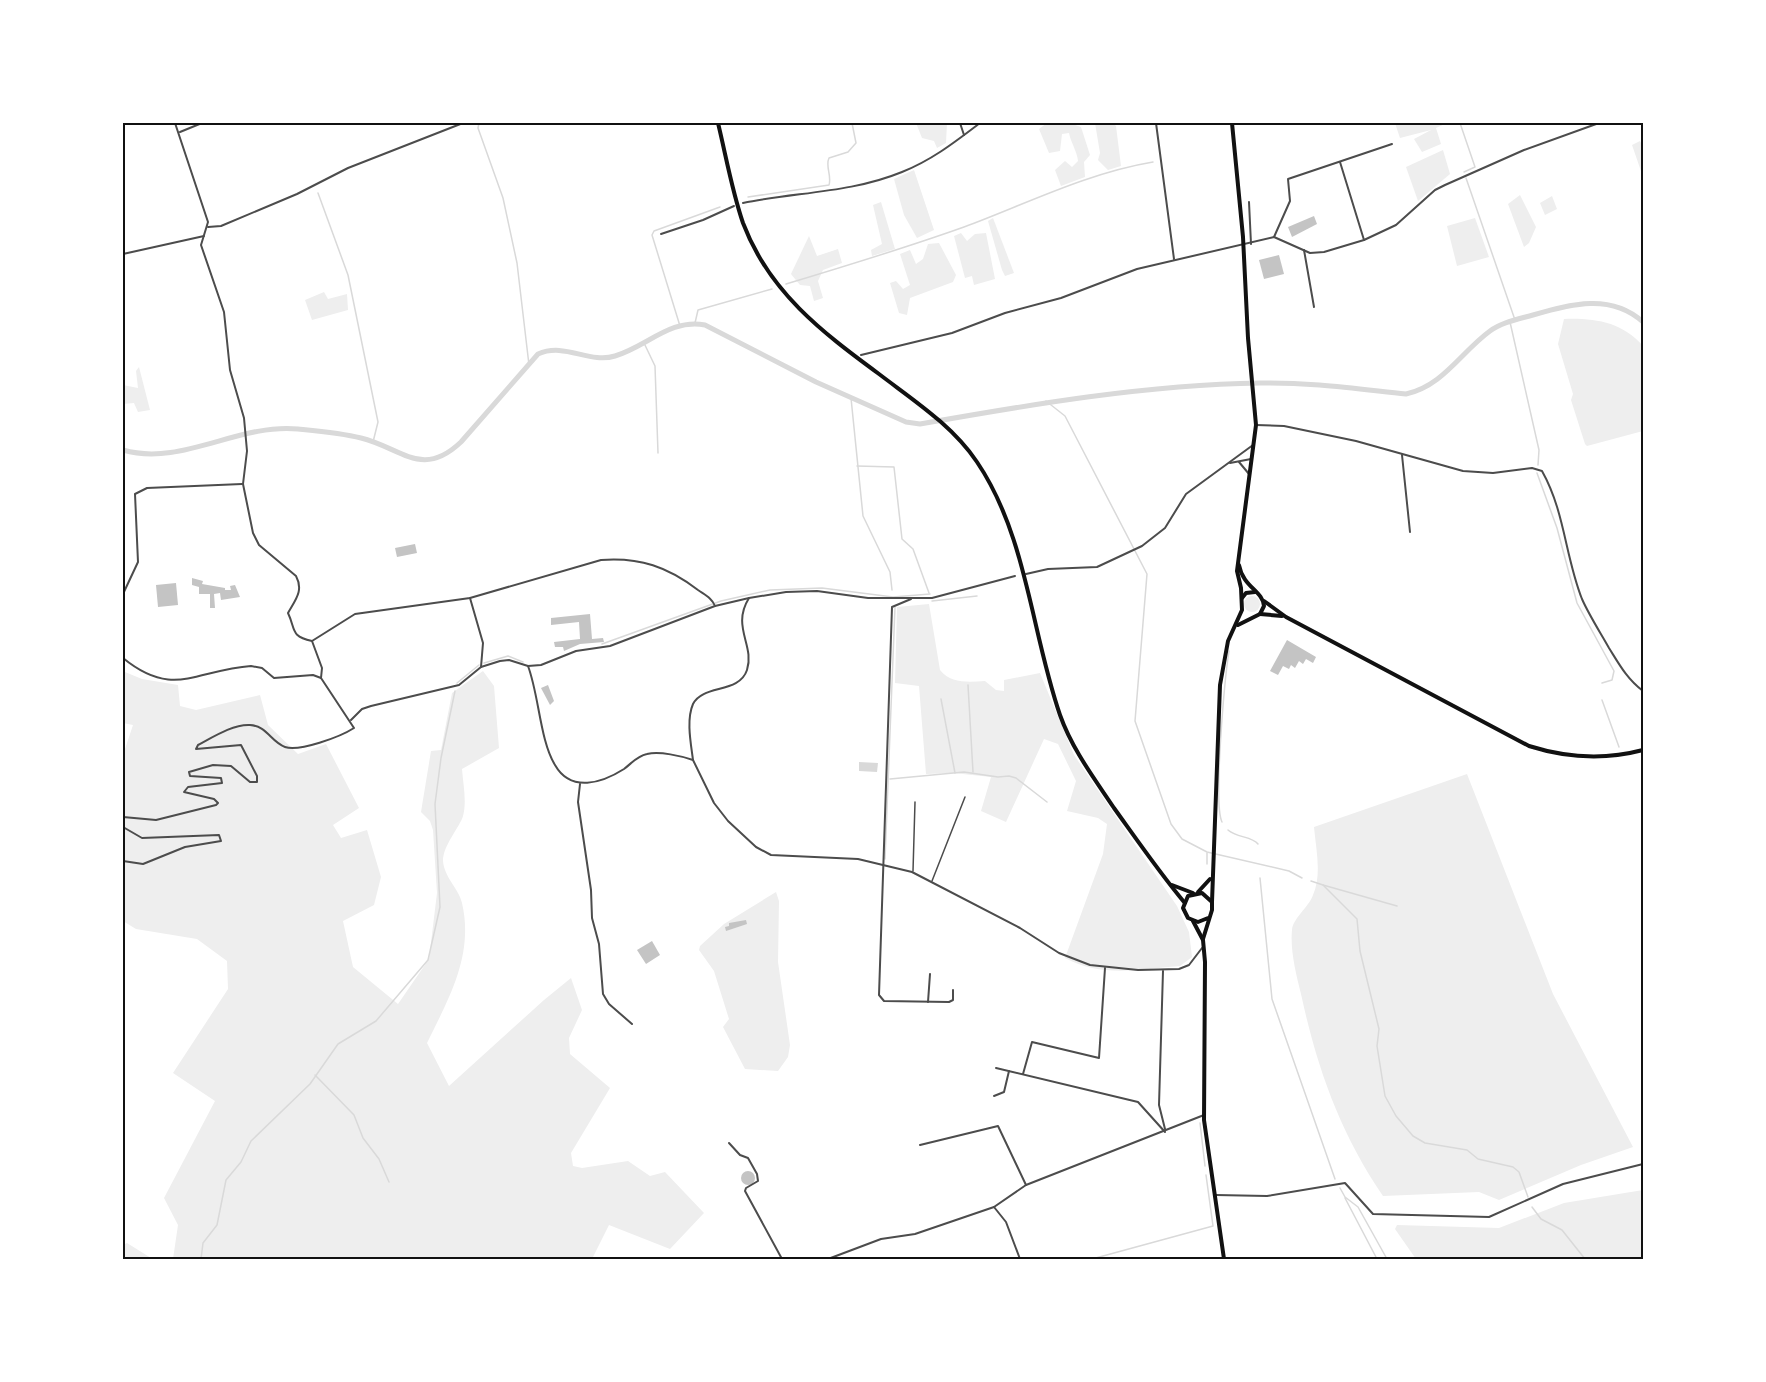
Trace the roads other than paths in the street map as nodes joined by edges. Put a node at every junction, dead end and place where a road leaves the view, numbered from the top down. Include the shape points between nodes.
1 (175, 123) edge
2 (202, 123) edge
3 (463, 123) edge
4 (718, 123) edge
5 (960, 123) edge
6 (980, 123) edge
7 (1156, 123) edge
8 (1232, 123) edge
9 (1599, 123) edge
10 (180, 132) junction
11 (964, 135) junction
12 (1392, 144) dead end
13 (1339, 161) junction
14 (1249, 202) dead end
15 (743, 203) dead end
16 (734, 206) dead end
17 (208, 227) junction
18 (661, 234) dead end
19 (204, 236) junction
20 (1274, 237) junction
21 (1364, 240) junction
22 (1251, 244) junction
23 (1244, 245) junction
24 (1304, 250) junction
25 (123, 254) edge
26 (1174, 259) junction
27 (1314, 307) dead end
28 (861, 355) dead end
29 (1256, 425) junction
30 (1255, 442) junction
31 (1241, 455) junction
32 (1402, 455) junction
33 (1252, 459) junction
34 (1239, 462) junction
35 (1228, 464) junction
36 (1250, 476) junction
37 (243, 484) junction
38 (1410, 532) dead end
39 (1239, 560) junction
40 (1026, 574) dead end
41 (1016, 576) dead end
42 (1255, 592) junction
43 (123, 594) edge
44 (470, 598) junction
45 (749, 598) junction
46 (1242, 598) junction
47 (911, 599) junction
48 (1264, 602) junction
49 (715, 606) junction
50 (1242, 610) junction
51 (1257, 615) junction
52 (1286, 617) junction
53 (1235, 628) junction
54 (312, 641) junction
55 (123, 658) edge
56 (528, 666) junction
57 (481, 667) junction
58 (321, 678) junction
59 (1643, 691) edge
60 (351, 720) junction
61 (1643, 750) edge
62 (693, 760) junction
63 (580, 784) junction
64 (965, 797) dead end
65 (915, 802) dead end
66 (123, 817) edge
67 (123, 827) edge
68 (123, 861) edge
69 (884, 864) junction
70 (912, 872) junction
71 (1211, 875) junction
72 (932, 882) junction
73 (1169, 882) junction
74 (1196, 893) junction
75 (1184, 902) junction
76 (1212, 902) junction
77 (1208, 918) junction
78 (1193, 921) junction
79 (1203, 940) junction
80 (1203, 946) junction
81 (1106, 968) junction
82 (1163, 970) junction
83 (930, 975) dead end
84 (952, 990) dead end
85 (928, 1002) junction
86 (632, 1024) dead end
87 (996, 1068) dead end
88 (1010, 1071) junction
89 (1023, 1074) junction
90 (994, 1096) dead end
91 (1204, 1115) junction
92 (1165, 1132) junction
93 (729, 1143) dead end
94 (920, 1145) dead end
95 (1643, 1164) edge
96 (1026, 1185) junction
97 (1215, 1195) junction
98 (994, 1207) junction
99 (782, 1259) edge
100 (828, 1259) edge
101 (1020, 1259) edge
102 (1224, 1259) edge

1 - 10 street
2 - 10 street
3 - 17 street via 348,168 221,226
4 - 73 main road via 743,223 776,284 811,321 955,435 980,466 1004,513 1070,739
5 - 11 street
6 - 11 street
7 - 26 street
8 - 23 main road
9 - 21 street via 1524,150 1435,190 1396,225
10 - 17 street
11 - 15 street via 929,159 891,176 830,191
12 - 13 street
13 - 20 street via 1288,179 1290,201
13 - 21 street
14 - 22 street
16 - 18 street
17 - 19 street
19 - 25 street
19 - 37 street via 202,254 224,312 230,370 244,418 247,446
20 - 22 street
20 - 24 street
21 - 24 street via 1315,254
22 - 23 street
23 - 26 street
23 - 29 main road
24 - 27 street
26 - 28 street via 952,333
29 - 30 main road
29 - 32 street via 1294,428
30 - 31 street
30 - 33 main road
31 - 33 street
31 - 35 street
32 - 38 street
32 - 59 street via 1462,471 1542,471 1566,532 1582,600 1626,676
33 - 34 street
33 - 36 main road
34 - 35 street
34 - 36 street
35 - 40 street via 1186,494 1165,528 1142,546 1097,567 1048,568
36 - 39 main road
37 - 43 street via 147,488 135,494 138,562
37 - 54 street via 255,539 299,582 300,591 288,613 294,633
39 - 42 main road via 1243,579
39 - 46 main road
41 - 47 street via 951,594
42 - 46 main road
42 - 48 main road
44 - 49 street via 568,568 615,559 664,567
44 - 54 street via 355,614
44 - 57 street via 483,643
45 - 47 street via 817,591
45 - 49 street
45 - 62 street via 741,617 748,658 746,673 737,682 700,697 693,705
46 - 50 main road
47 - 69 street via 892,607
48 - 51 main road
48 - 52 main road
49 - 56 street via 610,646 576,651
50 - 51 main road via 1247,615
50 - 53 main road
51 - 52 main road
51 - 53 main road
52 - 61 main road via 1529,746 1573,756 1610,756
53 - 71 main road via 1226,647 1220,685
54 - 58 street via 322,668
55 - 58 street via 142,674 177,681 250,666 262,668 274,678
56 - 57 street via 509,660
56 - 63 street via 553,763
57 - 60 street via 459,685 371,706
58 - 60 street
60 - 66 street via 351,730 295,749 285,747 254,725 227,731 196,749 241,745 257,782 250,782 231,766 196,769 189,772 190,776 221,778 222,783 188,787 184,792 214,800 216,805 156,820
62 - 63 street via 650,753 602,780
62 - 69 street via 721,812 763,852 778,857 858,859
63 - 86 street via 578,802 603,994
64 - 72 lane
65 - 70 lane
67 - 68 street via 142,838 204,834 221,837 220,841 185,847 143,864
69 - 70 street
69 - 85 street via 879,995 884,1001
70 - 72 street
71 - 74 main road
71 - 76 main road
72 - 81 street via 1020,927 1059,952
73 - 74 main road via 1180,890
73 - 75 main road
74 - 75 main road
74 - 76 main road via 1208,896
75 - 78 main road via 1185,914
76 - 77 main road
77 - 78 main road
77 - 79 main road
78 - 79 main road
79 - 80 main road
80 - 82 street via 1189,965
80 - 91 main road via 1207,996
81 - 82 street
81 - 89 street via 1099,1058 1032,1042
82 - 92 street via 1158,1105
83 - 85 street
84 - 85 street via 951,1002
87 - 88 street
88 - 89 street
88 - 90 street via 1004,1092
89 - 92 street via 1138,1102
91 - 92 street
91 - 97 main road
92 - 96 street
93 - 99 street via 748,1158 757,1174 758,1181 746,1191
94 - 96 street via 998,1126
95 - 97 street via 1563,1184 1489,1217 1372,1214 1345,1184 1266,1196
96 - 98 street
97 - 102 main road
98 - 100 street via 915,1234 881,1239
98 - 101 street via 1006,1222

